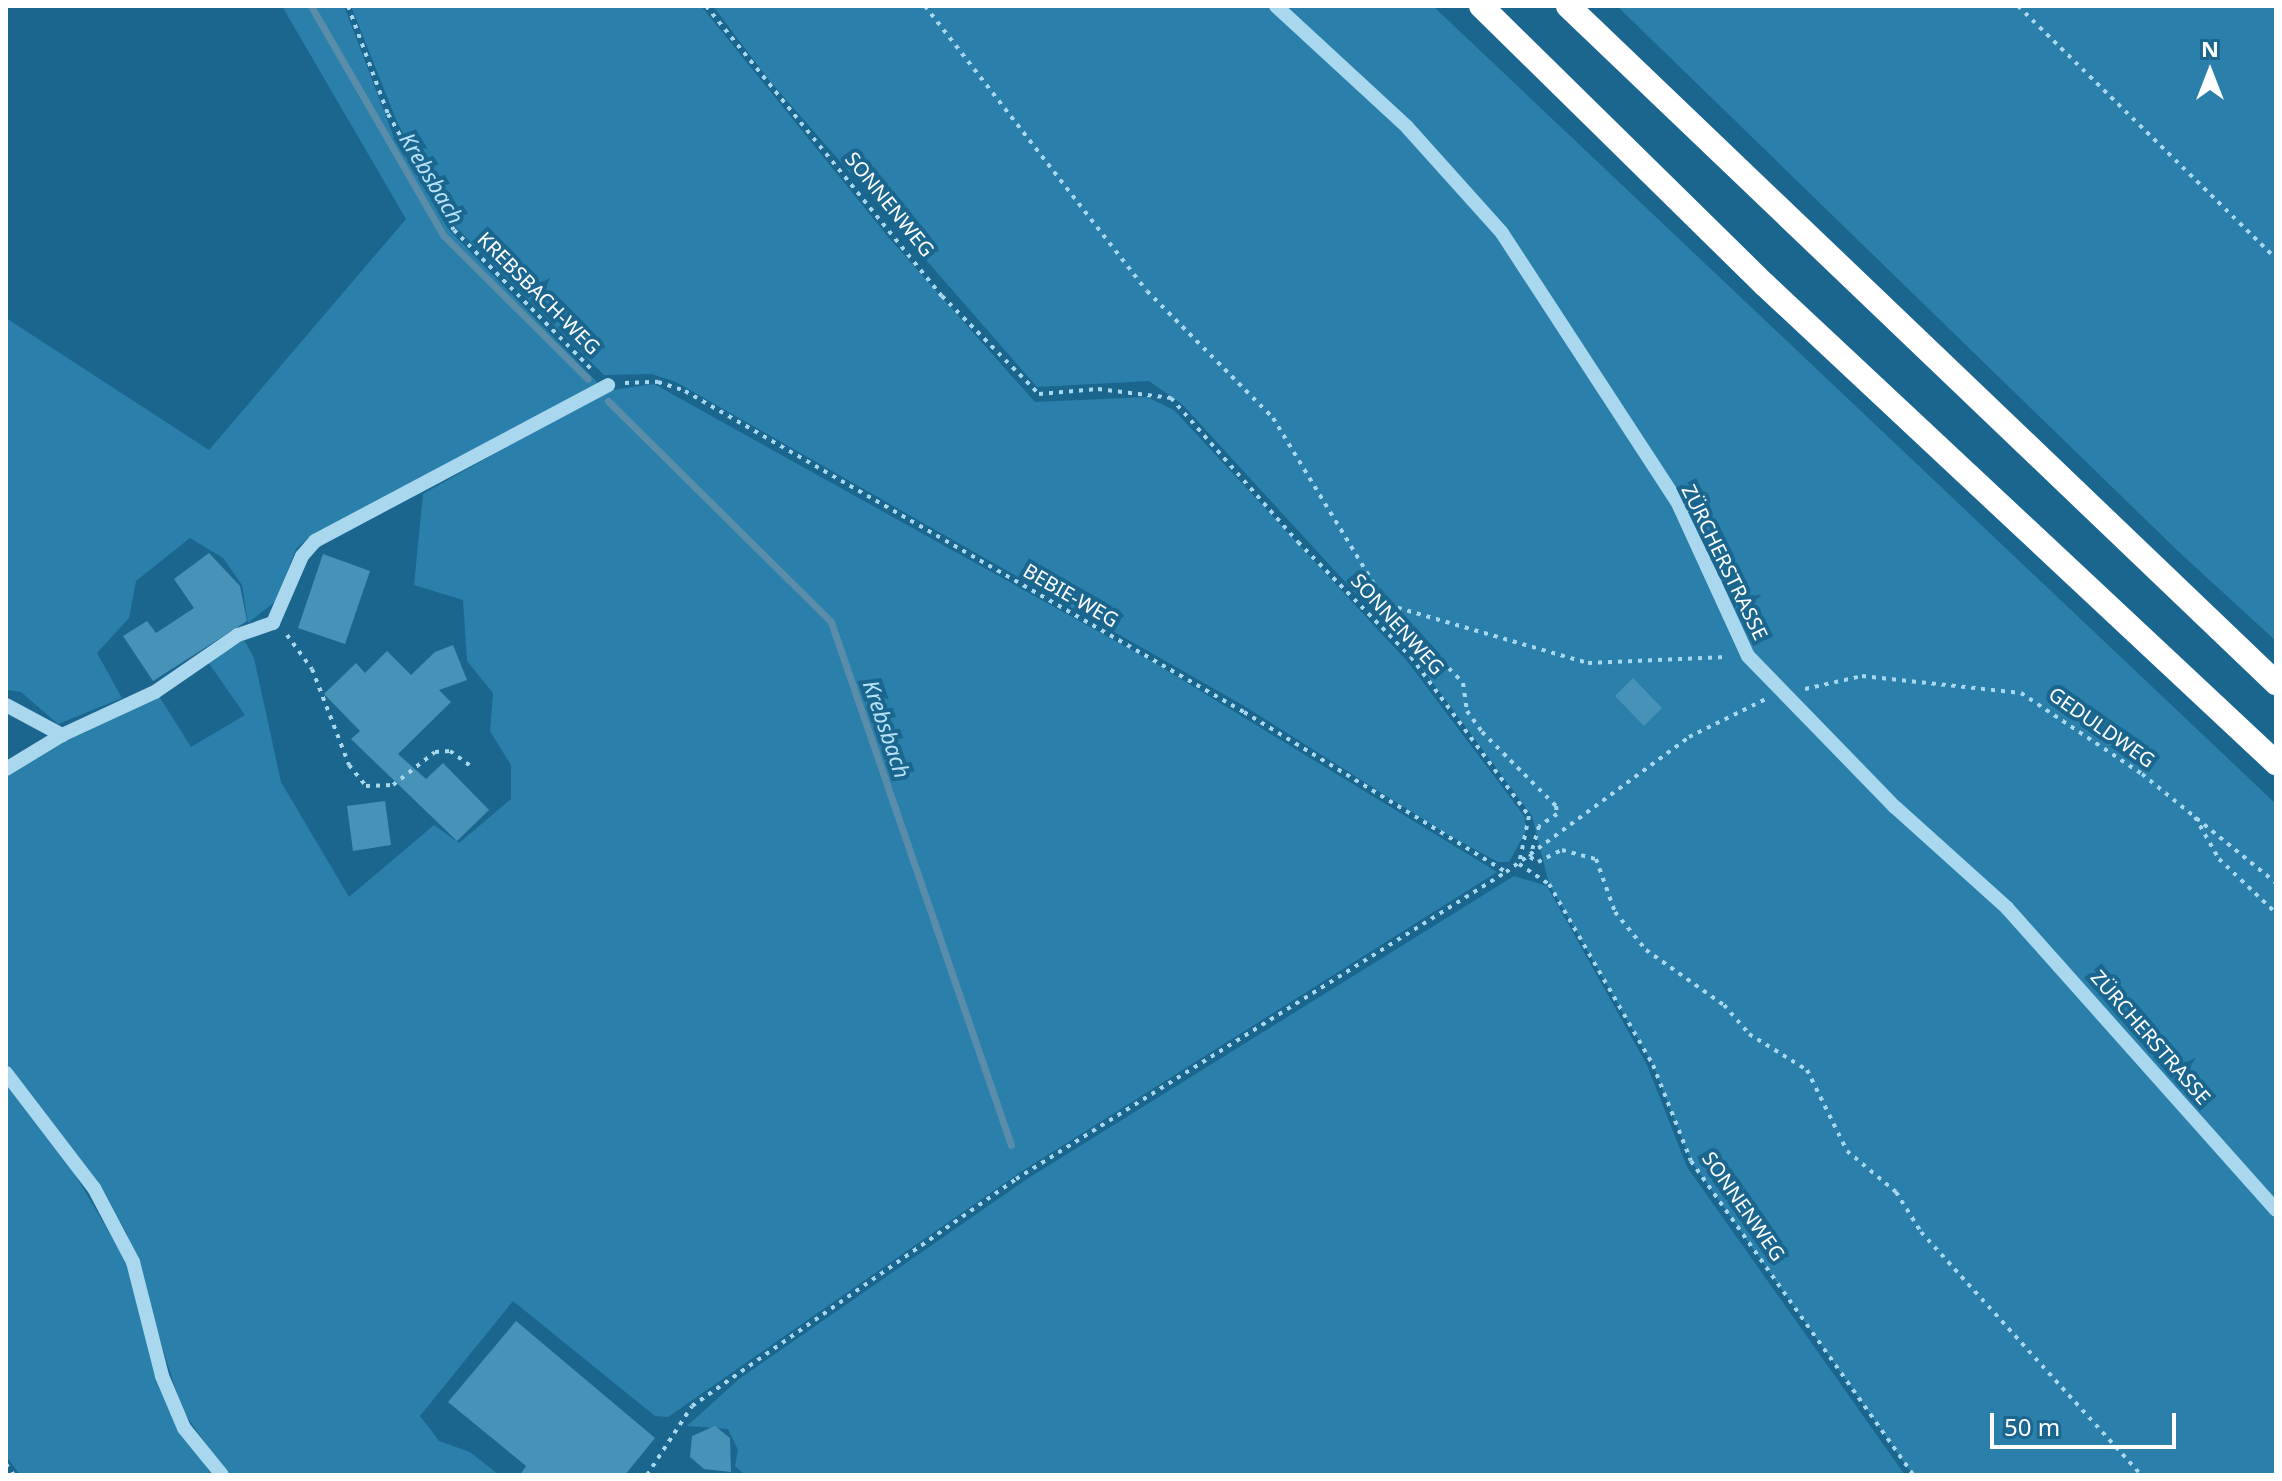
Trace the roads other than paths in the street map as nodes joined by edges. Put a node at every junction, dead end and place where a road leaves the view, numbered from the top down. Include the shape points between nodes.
1 (1276, 6) edge
2 (1481, 6) edge
3 (1568, 6) edge
4 (608, 385) road end
5 (2276, 683) edge
6 (6, 705) edge
7 (62, 735) junction
8 (2276, 763) edge
9 (6, 769) edge
10 (6, 1073) edge
11 (2276, 1210) edge
12 (222, 1475) edge

1 - 11 street, ZÜRCHERSTRASSE via 1407,127 1502,233 1677,501 1748,656 2018,919
2 - 8 highway via 1765,285
3 - 5 highway
4 - 7 street via 315,541 302,556 273,623 238,635 155,692
6 - 7 street
7 - 9 street
10 - 12 street via 94,1188 133,1262 162,1376 184,1428

